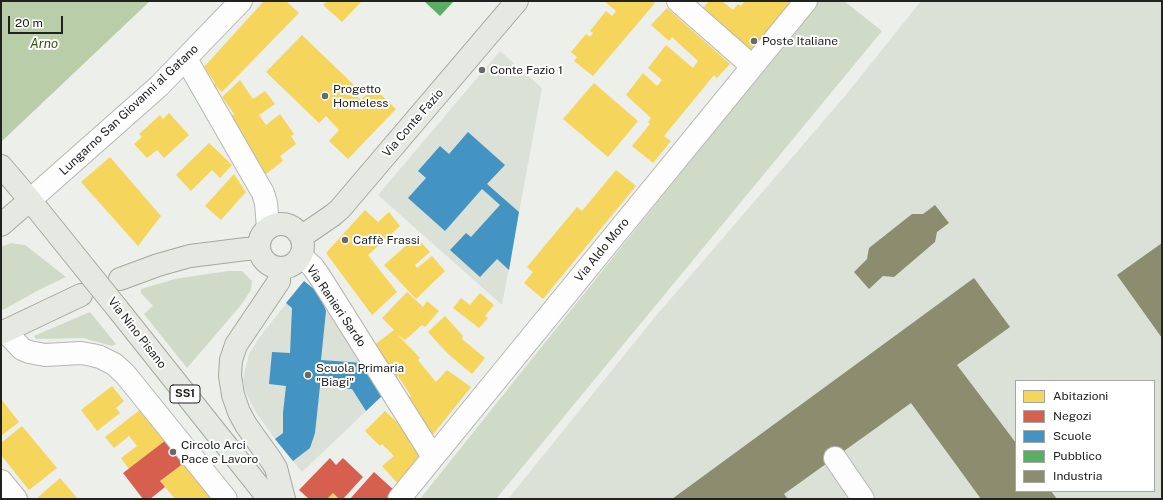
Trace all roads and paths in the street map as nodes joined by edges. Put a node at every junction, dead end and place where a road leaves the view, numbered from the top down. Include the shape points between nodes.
1 (242, 1) edge
2 (517, 1) edge
3 (678, 1) edge
4 (806, 1) edge
5 (186, 59) junction
6 (752, 66) junction
7 (2, 168) edge
8 (30, 200) junction
9 (1, 225) edge
10 (268, 228) junction
11 (301, 247) junction
12 (259, 249) junction
13 (280, 269) junction
14 (120, 279) dead end
15 (81, 296) dead end
16 (3, 332) edge
17 (433, 457) junction
18 (835, 458) dead end
19 (1, 480) edge
20 (16, 499) edge
21 (226, 499) edge
22 (269, 499) edge
23 (284, 499) edge
24 (399, 499) edge
25 (863, 499) edge

1 - 5 street, Lungarno San Giovanni al Gatano
2 - 11 main road, Via Conte Fazio via 340,209
3 - 6 street
4 - 6 street, Via Aldo Moro
5 - 8 street, Lungarno San Giovanni al Gatano
5 - 10 street via 262,193 266,203
6 - 17 street, Via Aldo Moro
7 - 8 main road, Via Nino Pisano / SS1
8 - 9 main road
8 - 22 main road, Via Nino Pisano / SS1, bridge
10 - 11 main road via 287,225 294,228
10 - 12 main road via 260,237
11 - 13 main road via 299,260 292,266
11 - 17 street, Via Ranieri Sardo
12 - 13 main road via 267,264
12 - 14 main road via 190,256
13 - 23 main road via 280,281 236,344 230,376 239,412 273,464
15 - 16 main road
16 - 21 street via 29,352 45,355 81,353 100,357 114,364 125,374
17 - 24 street, Via Aldo Moro
18 - 25 street
19 - 20 street

